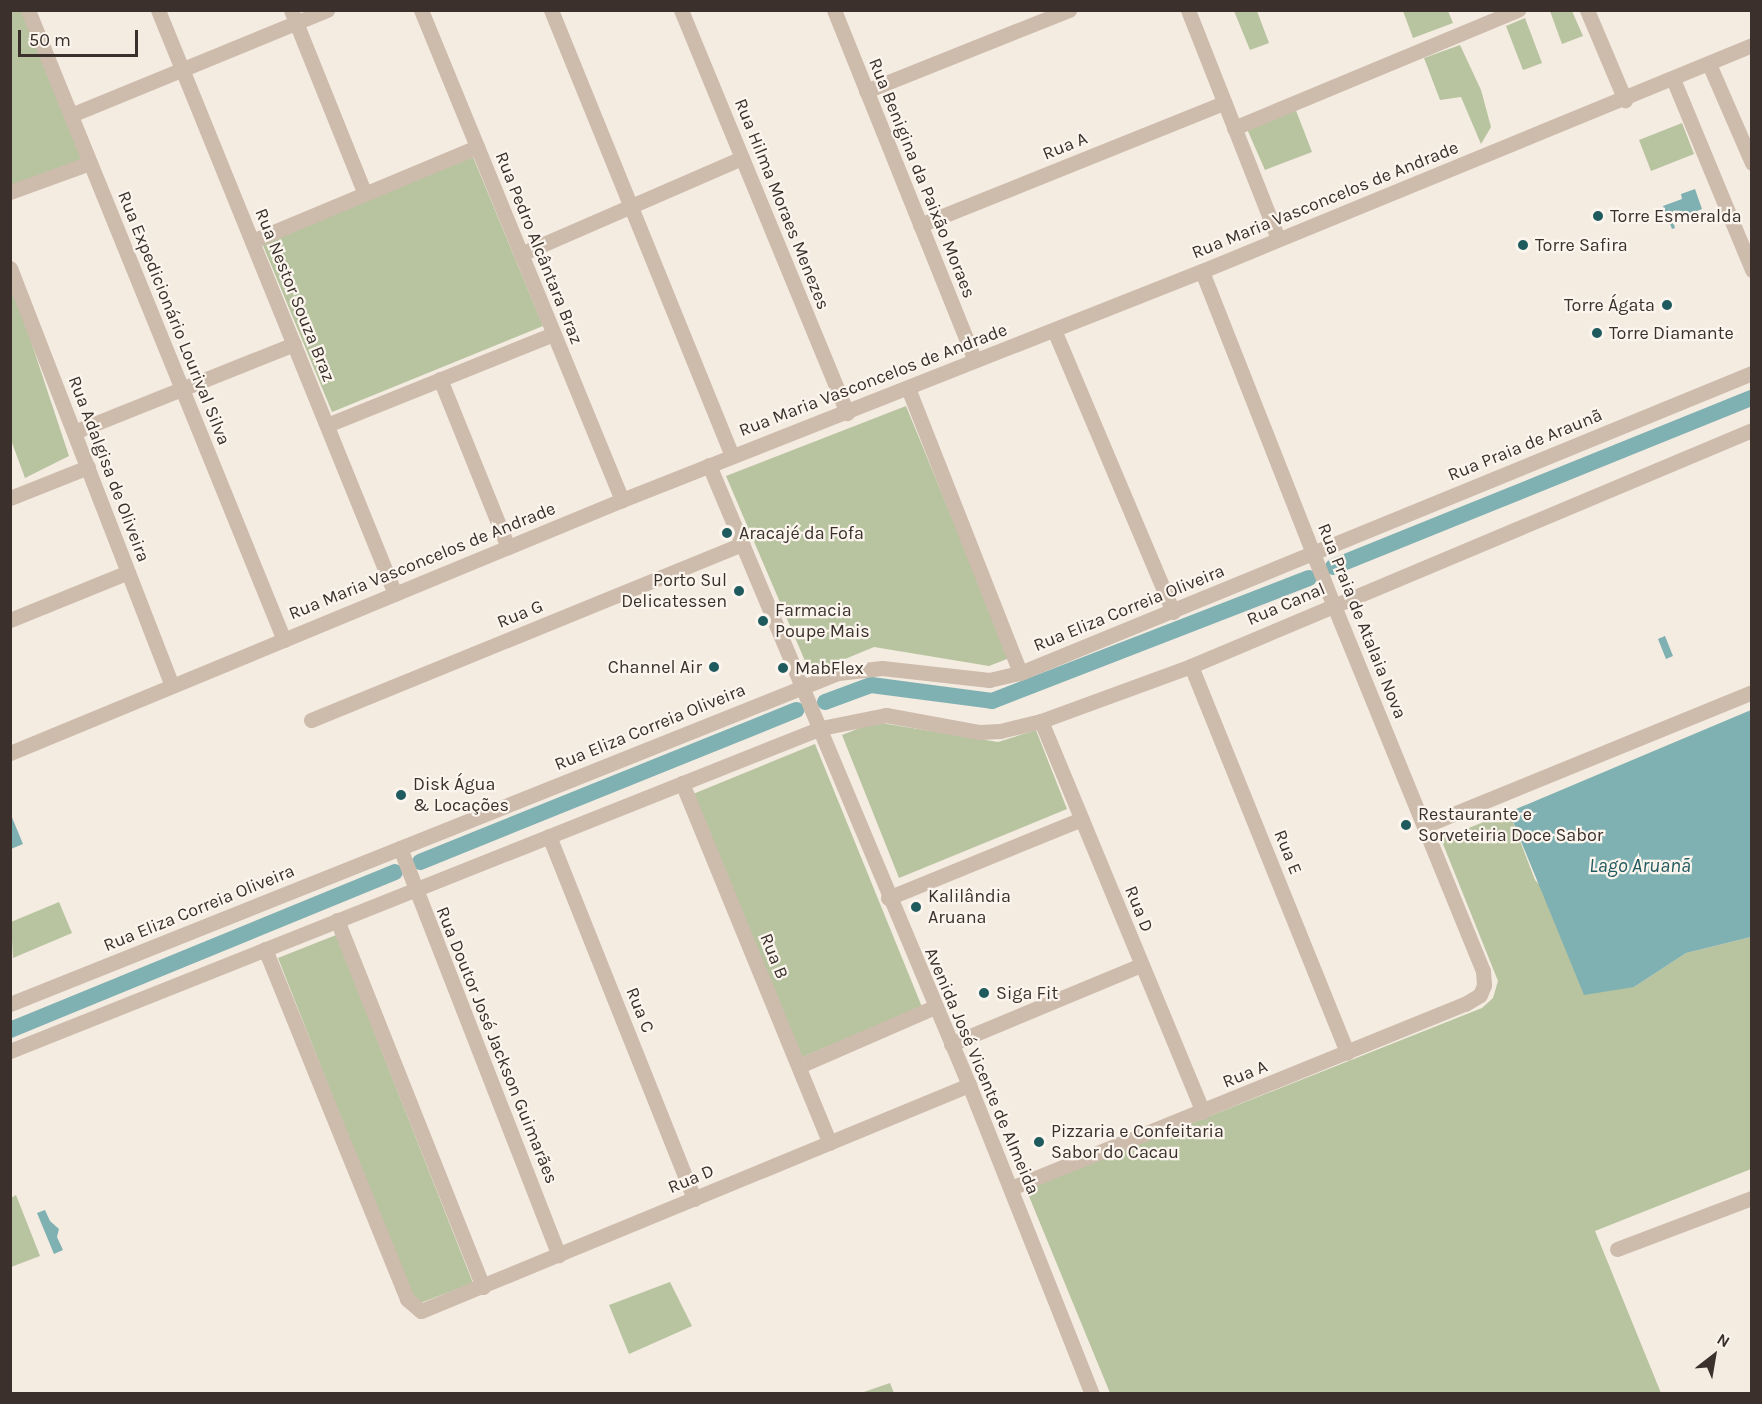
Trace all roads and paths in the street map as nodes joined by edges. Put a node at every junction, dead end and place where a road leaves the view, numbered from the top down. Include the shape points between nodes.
1 (28, 10) edge
2 (158, 10) edge
3 (327, 10) edge
4 (421, 10) edge
5 (551, 10) edge
6 (681, 10) edge
7 (834, 10) edge
8 (1069, 10) edge
9 (1518, 10) edge
10 (1587, 10) edge
11 (1189, 11) edge
12 (294, 17) edge
13 (1752, 45) edge
14 (1709, 64) junction
15 (182, 70) junction
16 (1673, 79) junction
17 (866, 91) junction
18 (1625, 100) junction
19 (1224, 103) junction
20 (71, 115) junction
21 (1234, 128) junction
22 (477, 147) junction
23 (742, 158) junction
24 (90, 163) junction
25 (1752, 163) edge
26 (10, 192) edge
27 (365, 194) junction
28 (630, 206) junction
29 (920, 225) junction
30 (1278, 238) junction
31 (252, 241) junction
32 (520, 254) junction
33 (10, 268) edge
34 (1752, 270) edge
35 (1202, 271) junction
36 (1054, 330) junction
37 (553, 334) junction
38 (294, 344) junction
39 (975, 360) junction
40 (1752, 373) edge
41 (440, 380) junction
42 (908, 388) junction
43 (182, 389) junction
44 (847, 413) junction
45 (327, 425) junction
46 (1752, 430) edge
47 (74, 432) junction
48 (732, 456) junction
49 (709, 465) junction
50 (88, 467) junction
51 (10, 498) edge
52 (622, 500) junction
53 (743, 544) junction
54 (508, 547) junction
55 (1314, 552) junction
56 (128, 572) junction
57 (395, 594) junction
58 (1333, 604) junction
59 (1173, 612) junction
60 (10, 620) edge
61 (284, 640) junction
62 (1191, 666) junction
63 (1020, 673) junction
64 (172, 685) junction
65 (803, 686) junction
66 (1752, 692) edge
67 (311, 720) dead end
68 (1041, 721) junction
69 (820, 728) junction
70 (10, 753) edge
71 (682, 783) junction
72 (1082, 819) junction
73 (1424, 826) junction
74 (549, 836) junction
75 (400, 848) junction
76 (414, 889) junction
77 (888, 898) junction
78 (337, 920) junction
79 (266, 949) junction
80 (1141, 965) junction
81 (1484, 985) joint
82 (10, 1004) edge
83 (935, 1006) junction
84 (951, 1044) junction
85 (10, 1051) edge
86 (1347, 1053) junction
87 (799, 1066) junction
88 (969, 1085) junction
89 (1203, 1112) junction
90 (830, 1143) junction
91 (1011, 1188) junction
92 (1752, 1198) edge
93 (694, 1199) junction
94 (1617, 1249) dead end
95 (559, 1255) junction
96 (483, 1287) junction
97 (1092, 1394) edge

1 - 20 street, Rua Expedicionário Lourival Silva
2 - 15 street, Rua Nestor Souza Braz
3 - 12 street
4 - 22 street, Rua Pedro Alcântara Braz
5 - 28 street
6 - 23 street, Rua Hilma Moraes Menezes
7 - 17 street, Rua Benigina da Paixão Moraes
8 - 17 street
9 - 21 street
10 - 18 street
11 - 19 street
12 - 15 street
12 - 27 street
13 - 14 street, Rua Maria Vasconcelos de Andrade
14 - 16 street, Rua Maria Vasconcelos de Andrade
14 - 25 street
15 - 20 street
15 - 31 street, Rua Nestor Souza Braz
16 - 18 street, Rua Maria Vasconcelos de Andrade
16 - 34 street
17 - 29 street, Rua Benigina da Paixão Moraes
18 - 30 street, Rua Maria Vasconcelos de Andrade
19 - 21 street
19 - 29 street, Rua A
20 - 24 street, Rua Expedicionário Lourival Silva
21 - 30 street
22 - 27 street
22 - 32 street, Rua Pedro Alcântara Braz
23 - 28 street
23 - 44 street, Rua Hilma Moraes Menezes
24 - 26 street
24 - 43 street, Rua Expedicionário Lourival Silva
27 - 31 street
28 - 32 street
28 - 48 street
29 - 39 street, Rua Benigina da Paixão Moraes
30 - 35 street, Rua Maria Vasconcelos de Andrade
31 - 38 street, Rua Nestor Souza Braz
32 - 37 street, Rua Pedro Alcântara Braz
33 - 47 street, Rua Adalgisa de Oliveira
35 - 36 street, Rua Maria Vasconcelos de Andrade
35 - 55 street, Rua Praia de Atalaia Nova
36 - 39 street, Rua Maria Vasconcelos de Andrade
36 - 59 street
37 - 41 street
37 - 52 street, Rua Pedro Alcântara Braz
38 - 43 street
38 - 45 street, Rua Nestor Souza Braz
39 - 42 street, Rua Maria Vasconcelos de Andrade
40 - 55 street, Rua Praia de Araunã
41 - 45 street
41 - 54 street
42 - 44 street, Rua Maria Vasconcelos de Andrade
42 - 63 street
43 - 47 street
43 - 61 street, Rua Expedicionário Lourival Silva
44 - 48 street, Rua Maria Vasconcelos de Andrade
45 - 57 street, Rua Nestor Souza Braz
46 - 58 street, Rua Canal
47 - 50 street, Rua Adalgisa de Oliveira
48 - 49 street, Rua Maria Vasconcelos de Andrade
49 - 52 street, Rua Maria Vasconcelos de Andrade
49 - 53 street, Avenida José Vicente de Almeida
50 - 51 street
50 - 56 street, Rua Adalgisa de Oliveira
52 - 54 street, Rua Maria Vasconcelos de Andrade
53 - 65 street, Avenida José Vicente de Almeida
53 - 67 street, Rua G
54 - 57 street, Rua Maria Vasconcelos de Andrade
55 - 58 street, Rua Praia de Atalaia Nova
55 - 59 street, Rua Eliza Correia Oliveira
56 - 60 street
56 - 64 street, Rua Adalgisa de Oliveira
57 - 61 street, Rua Maria Vasconcelos de Andrade
58 - 62 street, Rua Canal
58 - 73 street, Rua Praia de Atalaia Nova
59 - 63 street, Rua Eliza Correia Oliveira
61 - 64 street, Rua Maria Vasconcelos de Andrade
62 - 68 street, Rua Canal
62 - 86 street, Rua E
63 - 65 street, Rua Eliza Correia Oliveira via 988,680 861,668
64 - 70 street, Rua Maria Vasconcelos de Andrade
65 - 69 street, Avenida José Vicente de Almeida
65 - 75 street, Rua Eliza Correia Oliveira
66 - 73 street
68 - 69 street, Rua Canal via 979,732 886,715
68 - 72 street, Rua D
69 - 71 street
69 - 77 street, Avenida José Vicente de Almeida
71 - 74 street
71 - 87 street, Rua B
72 - 77 street
72 - 80 street, Rua D
73 - 81 street, Rua Praia de Atalaia Nova via 1483,970
74 - 76 street
74 - 93 street, Rua C
75 - 76 street, Rua Doutor José Jackson Guimarães
75 - 82 street, Rua Eliza Correia Oliveira
76 - 78 street
76 - 95 street, Rua Doutor José Jackson Guimarães
77 - 83 street, Avenida José Vicente de Almeida
78 - 79 street
78 - 96 street
79 - 85 street
79 - 96 street, Rua D via 407,1299 415,1309 427,1309
80 - 84 street
80 - 89 street, Rua D
81 - 86 street, Rua A via 1475,999
83 - 84 street, Avenida José Vicente de Almeida
83 - 87 street
84 - 88 street, Avenida José Vicente de Almeida
86 - 89 street, Rua A
87 - 90 street, Rua B
88 - 90 street, Rua D
88 - 91 street, Avenida José Vicente de Almeida
89 - 91 street, Rua A
90 - 93 street, Rua D
91 - 97 street, Avenida José Vicente de Almeida
92 - 94 street
93 - 95 street, Rua D
95 - 96 street, Rua D

